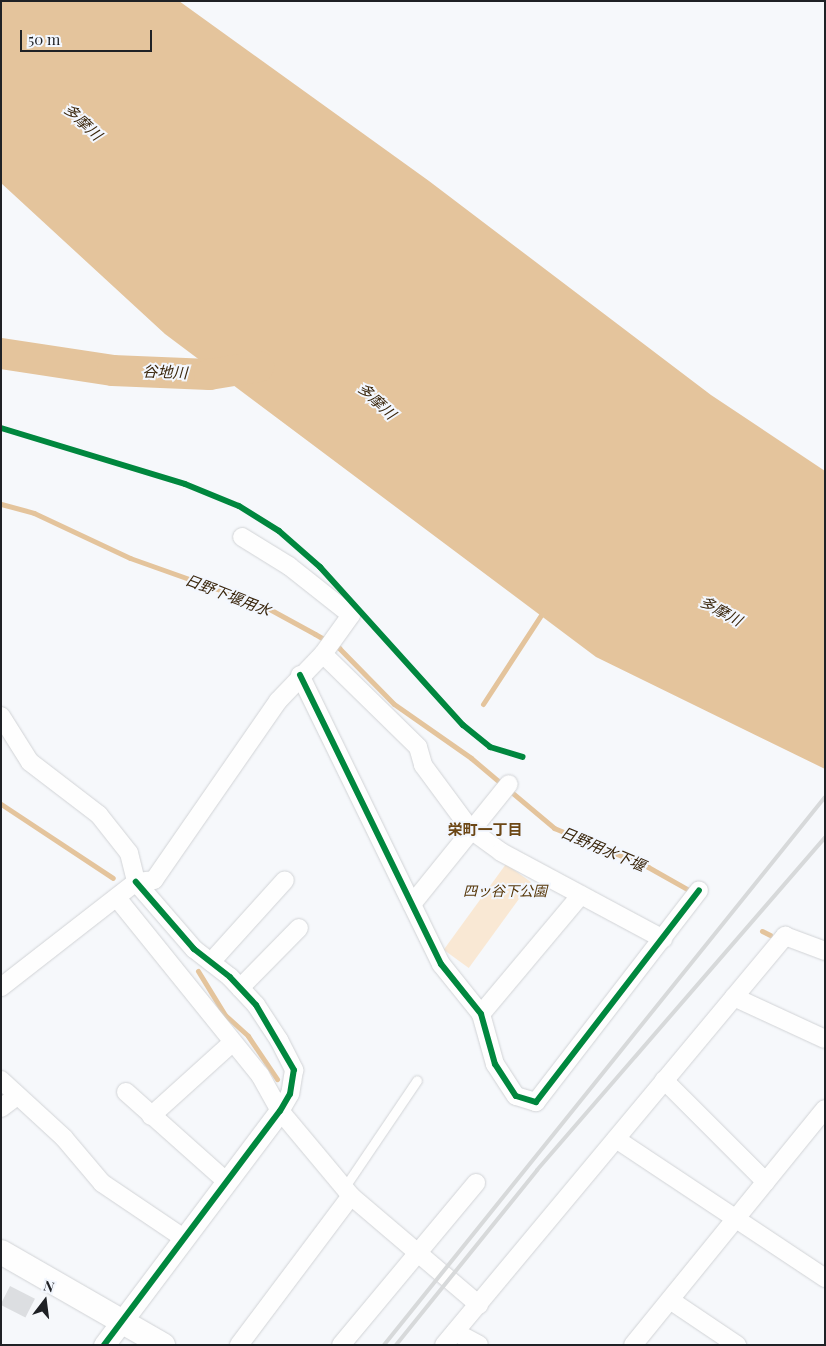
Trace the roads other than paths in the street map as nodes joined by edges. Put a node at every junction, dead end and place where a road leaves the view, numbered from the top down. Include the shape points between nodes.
1 (242, 537) dead end
2 (328, 646) junction
3 (300, 674) junction
4 (1, 716) edge
5 (505, 789) dead end
6 (471, 830) junction
7 (285, 880) dead end
8 (136, 882) junction
9 (699, 890) dead end
10 (581, 895) junction
11 (117, 898) junction
12 (412, 904) junction
13 (299, 928) dead end
14 (663, 939) junction
15 (825, 951) edge
16 (211, 962) junction
17 (1, 987) edge
18 (240, 988) junction
19 (734, 998) junction
20 (481, 1014) junction
21 (825, 1039) edge
22 (233, 1042) junction
23 (1, 1080) edge
24 (417, 1080) dead end
25 (664, 1080) junction
26 (126, 1092) dead end
27 (18, 1096) junction
28 (1, 1108) edge
29 (825, 1109) edge
30 (280, 1112) junction
31 (151, 1116) junction
32 (616, 1139) junction
33 (226, 1181) junction
34 (766, 1182) junction
35 (476, 1183) dead end
36 (347, 1192) junction
37 (735, 1220) junction
38 (182, 1237) junction
39 (414, 1254) junction
40 (3, 1255) edge
41 (825, 1278) edge
42 (670, 1300) junction
43 (479, 1305) junction
44 (122, 1322) junction
45 (450, 1338) edge
46 (104, 1345) edge
47 (163, 1345) edge
48 (239, 1345) edge
49 (341, 1345) edge
50 (479, 1345) edge
51 (633, 1345) edge
52 (736, 1345) edge

1 - 2 street via 289,566 351,615
2 - 3 street
2 - 6 street via 418,747 423,764
3 - 8 street via 248,742 170,860 154,880
3 - 12 street
4 - 8 street via 30,762 99,815 129,853
5 - 6 street
6 - 10 street via 501,852
6 - 12 street
7 - 16 street
8 - 11 street
8 - 16 street via 194,949
9 - 14 street
10 - 14 street
10 - 20 street
11 - 17 street
11 - 22 street
12 - 20 street via 441,964
13 - 18 street
14 - 20 street via 536,1102 516,1096 495,1064
15 - 19 street via 785,936
16 - 18 street
18 - 30 street via 270,1026 294,1070 290,1094
19 - 21 street
19 - 25 street
22 - 30 street via 260,1075
22 - 31 street
23 - 27 street
24 - 36 lane
25 - 32 street
25 - 34 street
26 - 31 street
27 - 28 street
27 - 38 street via 64,1138 102,1183
29 - 34 street
30 - 33 street
30 - 36 street
31 - 33 street
32 - 37 street
32 - 43 street
33 - 38 street
34 - 37 street
35 - 39 street
36 - 39 street
36 - 48 street
37 - 41 street
37 - 42 street
38 - 44 street
39 - 43 street
39 - 49 street
40 - 44 main road
42 - 51 street
42 - 52 street
43 - 45 street
44 - 46 street
44 - 47 main road
45 - 50 street

